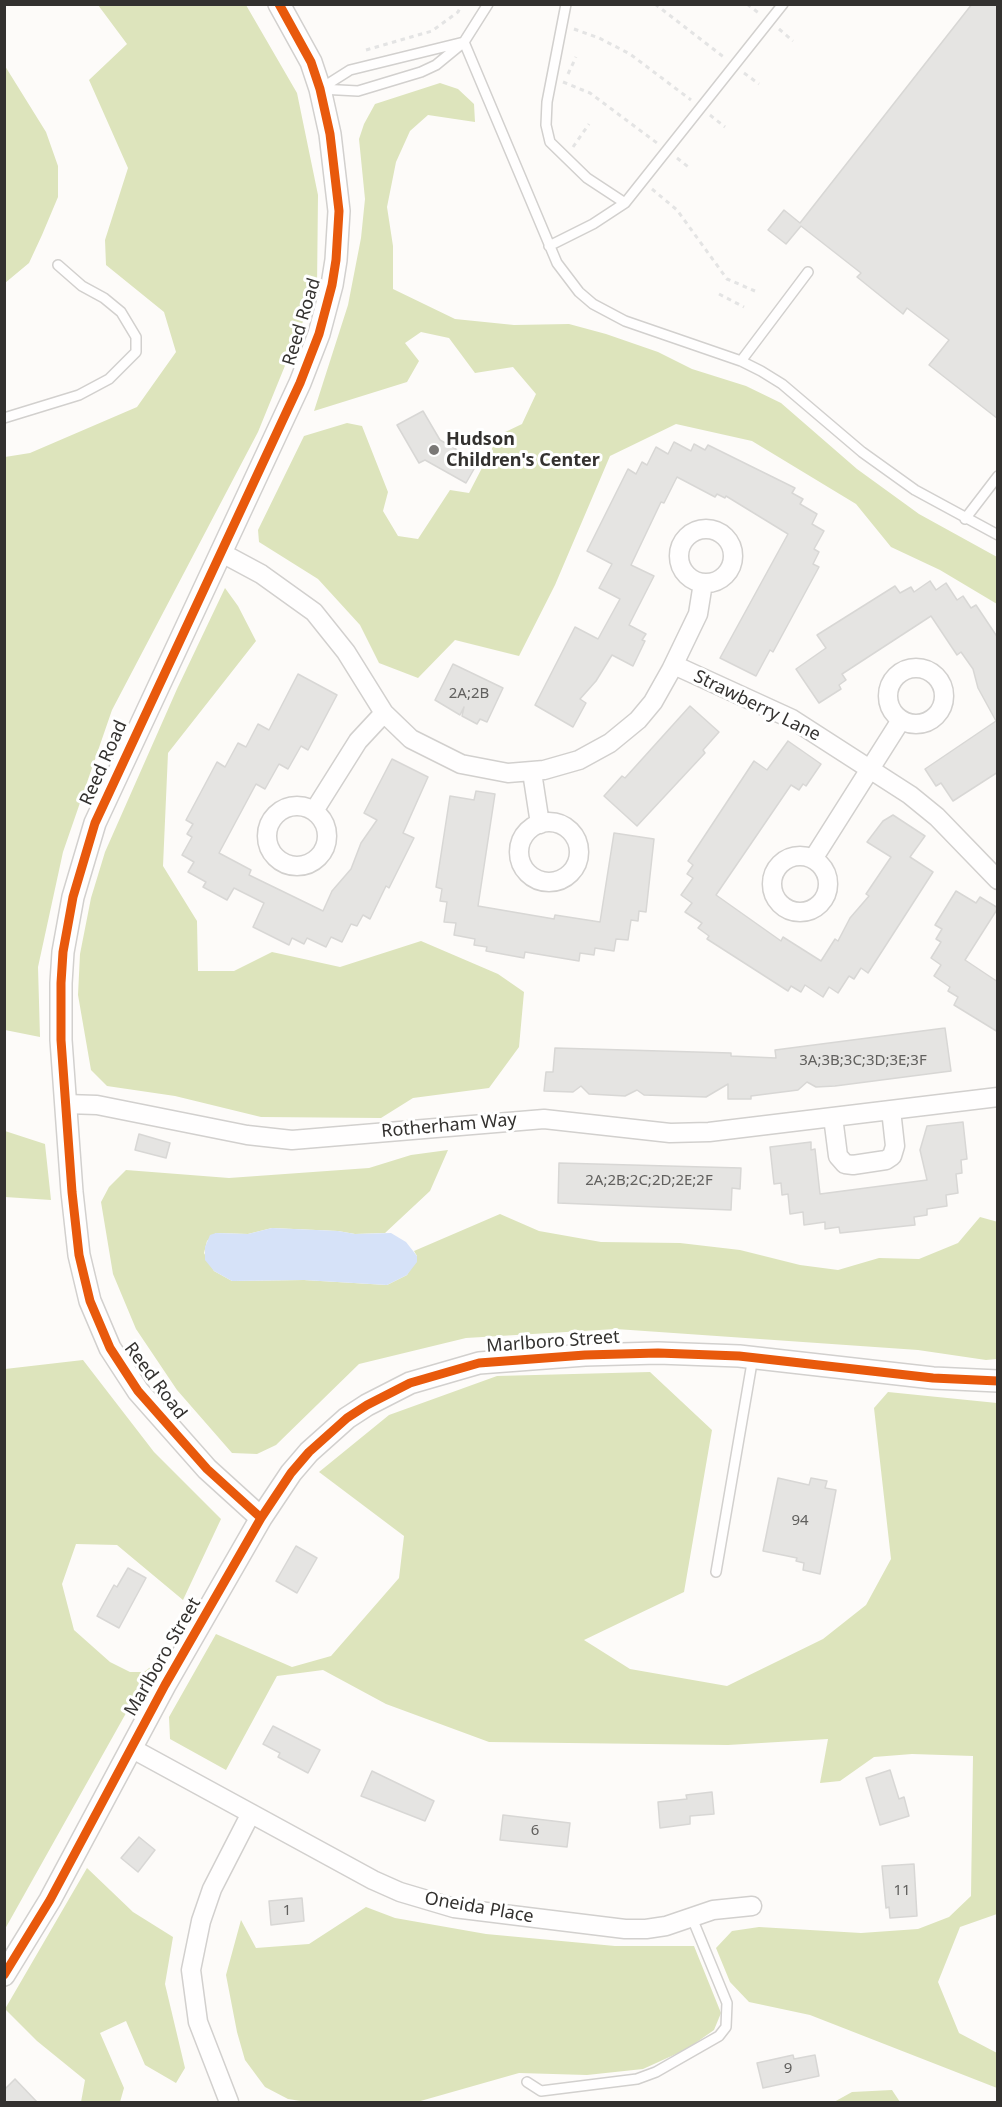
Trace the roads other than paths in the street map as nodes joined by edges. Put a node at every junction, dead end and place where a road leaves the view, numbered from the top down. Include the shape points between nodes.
1 (279, 4) edge
2 (488, 4) edge
3 (566, 4) edge
4 (783, 4) edge
5 (464, 42) junction
6 (320, 89) junction
7 (625, 203) junction
8 (549, 246) junction
9 (58, 265) dead end
10 (808, 272) dead end
11 (741, 361) junction
12 (4, 418) edge
13 (998, 476) edge
14 (965, 519) junction
15 (998, 535) edge
16 (220, 552) junction
17 (704, 583) dead end
18 (674, 665) junction
19 (384, 713) junction
20 (901, 720) dead end
21 (869, 768) junction
22 (532, 772) junction
23 (314, 811) dead end
24 (540, 824) dead end
25 (813, 859) dead end
26 (998, 880) edge
27 (998, 1097) edge
28 (66, 1104) junction
29 (891, 1110) junction
30 (833, 1118) junction
31 (753, 1357) junction
32 (998, 1381) edge
33 (261, 1518) junction
34 (716, 1572) dead end
35 (131, 1748) junction
36 (250, 1815) junction
37 (752, 1906) dead end
38 (692, 1917) junction
39 (4, 1975) edge
40 (527, 2082) dead end
41 (229, 2103) edge

1 - 6 street, Reed Road via 300,40
2 - 5 lane
3 - 7 lane via 546,125 550,142 587,178
4 - 7 lane
5 - 6 lane via 350,70
5 - 6 lane via 421,72 358,90
5 - 8 lane
6 - 16 street, Reed Road via 338,187 339,234 332,285 307,367
7 - 8 lane
8 - 11 lane via 566,278 593,304 625,321
9 - 12 lane via 121,312 136,337 136,352 109,380 70,398
10 - 11 lane
11 - 14 lane via 782,384 886,470
13 - 14 lane
14 - 15 lane
16 - 19 street via 261,573 314,612 346,652
16 - 28 street, Reed Road via 106,796 79,871 67,924 61,983
17 - 18 street via 698,614
18 - 21 street, Strawberry Lane via 792,719
18 - 22 street via 653,702 620,736 579,760
19 - 22 street via 411,739 450,760 485,770
19 - 23 street via 358,741
20 - 21 street
21 - 25 street
21 - 26 street, Strawberry Lane via 937,817
22 - 24 street
27 - 29 street, Rotherham Way
28 - 30 street, Rotherham Way via 110,1107 247,1135 292,1140 534,1119 670,1134
28 - 33 street, Reed Road via 79,1255 102,1332 123,1371 155,1412 207,1469
29 - 30 street, Rotherham Way
29 - 30 street via 895,1146 892,1156 853,1166 838,1156
31 - 32 street, Marlboro Street via 933,1378
31 - 33 street, Marlboro Street via 658,1353 525,1358 479,1363 410,1383 367,1405 328,1434 291,1473
31 - 34 lane
33 - 35 street, Marlboro Street
35 - 36 street, Oneida Place
35 - 39 street, Marlboro Street via 50,1900
36 - 38 street, Oneida Place via 373,1881 454,1908 625,1929 666,1926
36 - 41 street via 212,1889 194,1945 191,1970 198,2022
37 - 38 street, Oneida Place via 733,1906
38 - 40 lane via 727,2003 726,2027 720,2036 637,2079 541,2091

